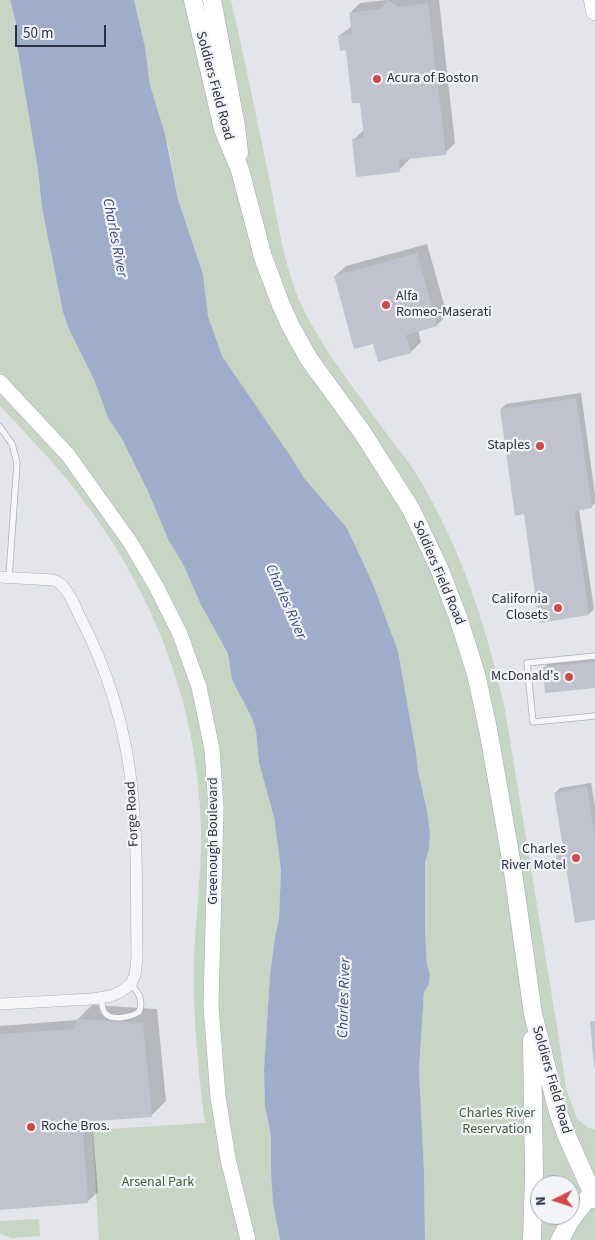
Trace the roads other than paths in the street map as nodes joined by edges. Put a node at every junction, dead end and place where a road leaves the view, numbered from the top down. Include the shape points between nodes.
1 (194, 0) edge
2 (212, 0) edge
3 (593, 0) edge
4 (595, 11) edge
5 (240, 170) junction
6 (0, 382) edge
7 (0, 427) edge
8 (5, 577) edge
9 (595, 656) edge
10 (595, 716) edge
11 (131, 984) junction
12 (101, 998) junction
13 (0, 1004) edge
14 (532, 1014) junction
15 (594, 1194) edge
16 (248, 1240) edge
17 (532, 1240) edge
18 (560, 1240) edge

1 - 5 main road, Soldiers Field Road via 223,129
2 - 5 main road, Soldiers Field Road via 236,126
3 - 4 main road
5 - 14 main road, Soldiers Field Road via 264,257 290,325 309,359 400,491 430,549 458,617 476,674 488,729 512,865
6 - 16 street, Greenough Boulevard via 68,455 130,542 176,626 199,687 212,749 216,808 211,1006 218,1097 228,1159
7 - 8 lane via 12,444 17,463
8 - 11 street, Forge Road via 53,580 61,584 86,629 112,690 124,739 134,807 137,958
9 - 10 lane via 527,663 533,722
11 - 12 street via 120,992
11 - 12 lane via 141,1000 139,1012 133,1015 108,1016
12 - 13 street
14 - 15 main road, Soldiers Field Road via 558,1112
14 - 17 main road, Soldiers Field Road
15 - 18 main road via 570,1221

